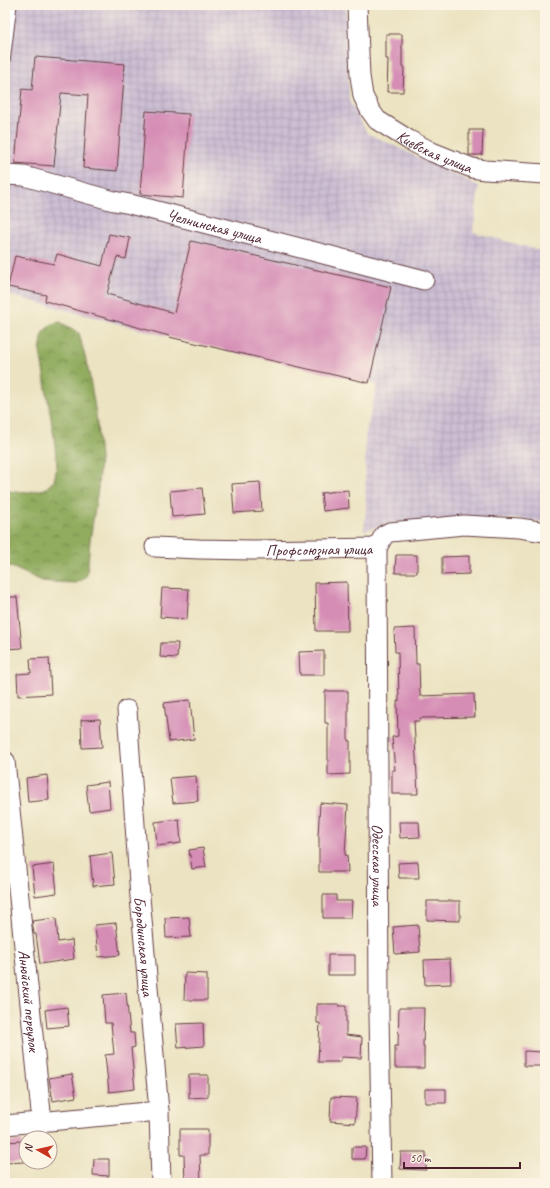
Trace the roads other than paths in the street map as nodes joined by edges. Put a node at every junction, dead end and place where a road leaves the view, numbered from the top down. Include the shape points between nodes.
1 (12, 5) edge
2 (357, 5) edge
3 (5, 62) edge
4 (545, 174) edge
5 (5, 175) edge
6 (424, 280) dead end
7 (545, 532) edge
8 (155, 547) dead end
9 (377, 548) junction
10 (127, 710) dead end
11 (5, 761) edge
12 (159, 1111) junction
13 (42, 1122) junction
14 (5, 1125) edge
15 (161, 1183) edge
16 (382, 1183) edge

1 - 3 lane
2 - 4 street, Киевская улица via 363,96 377,120 432,152 472,168
5 - 6 street, Челнинская улица via 24,176
7 - 9 street, Профсоюзная улица via 464,525 425,528 390,532 384,535
8 - 9 street, Профсоюзная улица via 253,550
9 - 16 street, Одесская улица
10 - 12 street, Бородинская улица
11 - 13 street, Анюйский переулок
12 - 13 street
12 - 15 street, Бородинская улица
13 - 14 street

